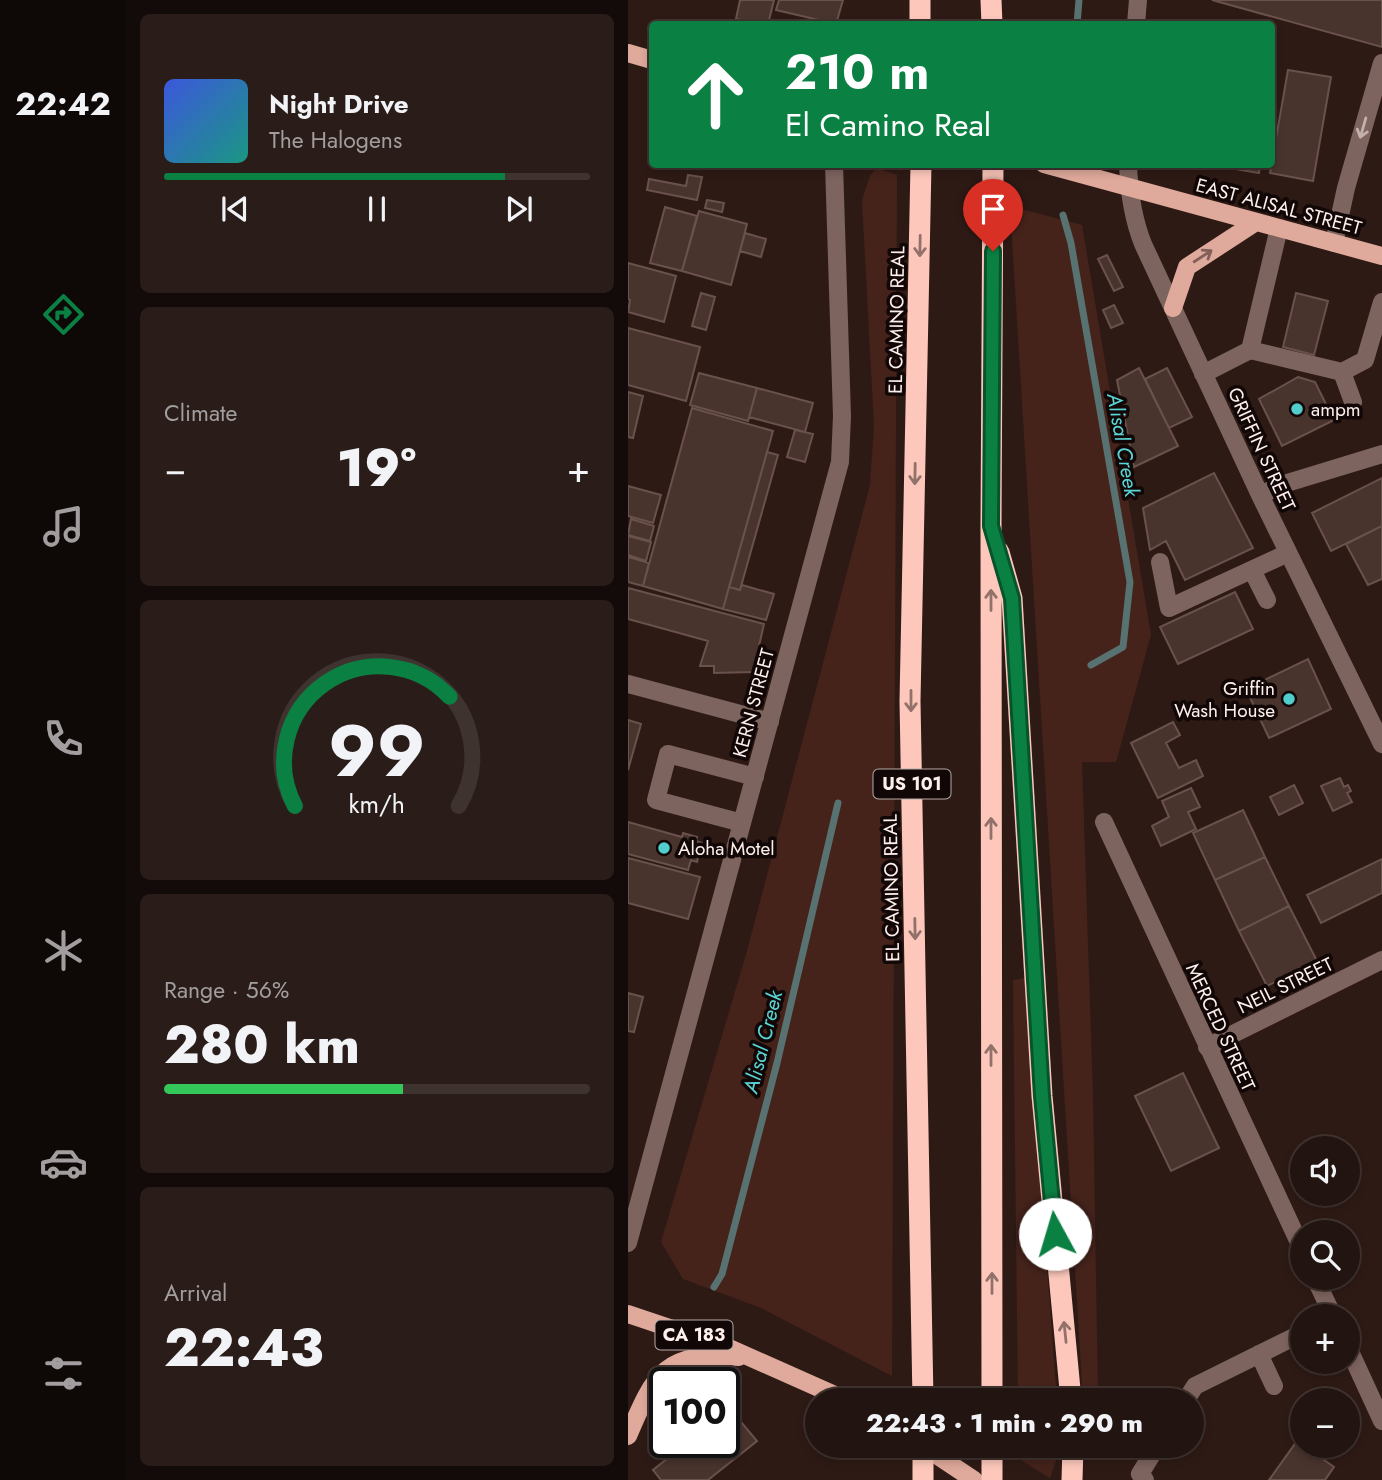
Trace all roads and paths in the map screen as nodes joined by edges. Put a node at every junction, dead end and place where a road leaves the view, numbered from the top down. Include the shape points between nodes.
1 (920, 0) edge
2 (991, 0) edge
3 (1138, 0) edge
4 (920, 21) edge
5 (992, 21) edge
6 (1137, 21) edge
7 (628, 53) edge
8 (649, 59) edge
9 (1382, 62) edge
10 (834, 168) edge
11 (993, 168) edge
12 (1059, 168) edge
13 (1128, 168) edge
14 (921, 171) edge
15 (1129, 187) junction
16 (1256, 222) junction
17 (1279, 228) junction
18 (1334, 243) junction
19 (1382, 256) edge
20 (1382, 302) edge
21 (1173, 308) junction
22 (1250, 350) junction
23 (1342, 372) junction
24 (1203, 374) junction
25 (1353, 402) dead end
26 (1382, 454) edge
27 (1260, 495) junction
28 (991, 526) junction
29 (1288, 553) junction
30 (1161, 562) dead end
31 (1252, 570) junction
32 (1267, 600) dead end
33 (628, 684) edge
34 (770, 722) junction
35 (1382, 744) edge
36 (755, 777) junction
37 (1104, 822) dead end
38 (742, 823) junction
39 (1382, 960) edge
40 (1207, 1046) junction
41 (631, 1218) edge
42 (1290, 1223) edge
43 (628, 1243) edge
44 (628, 1314) edge
45 (1290, 1340) edge
46 (1259, 1354) junction
47 (758, 1360) junction
48 (1360, 1374) edge
49 (1274, 1386) dead end
50 (820, 1388) edge
51 (923, 1388) edge
52 (992, 1388) edge
53 (1070, 1388) edge
54 (1194, 1388) edge
55 (1382, 1422) edge
56 (628, 1436) edge
57 (923, 1458) edge
58 (941, 1458) edge
59 (992, 1458) edge
60 (1073, 1458) edge
61 (1150, 1458) edge
62 (923, 1480) edge
63 (974, 1480) edge
64 (991, 1480) edge
65 (1072, 1480) edge
66 (1145, 1480) edge

1 - 4 highway
2 - 5 highway
3 - 6 street
7 - 8 main road
9 -> 18 street
10 - 34 street, KERN STREET via 840,462
11 - 28 highway
12 - 15 main road, EAST ALISAL STREET
13 - 15 street, GRIFFIN STREET
14 -> 51 highway, EL CAMINO REAL / US 101 via 910,701
15 - 16 main road, EAST ALISAL STREET
15 - 21 street, GRIFFIN STREET via 1138,230
16 - 17 main road, EAST ALISAL STREET
21 -> 16 main road via 1187,267
17 - 18 main road, EAST ALISAL STREET
17 - 22 street
18 - 19 main road, EAST ALISAL STREET
20 - 23 street via 1365,360
21 - 24 street, GRIFFIN STREET
22 - 23 street
22 - 24 street
23 - 25 street
24 - 27 street, GRIFFIN STREET
26 - 27 street
27 - 29 street, GRIFFIN STREET
52 -> 28 highway
53 -> 28 highway via 1042,1096 1012,598
29 - 31 street
29 - 35 street, GRIFFIN STREET
30 - 31 street via 1169,608
31 - 32 street
33 - 34 street
34 - 36 street, KERN STREET
36 - 38 street, KERN STREET
36 - 38 street via 668,754 656,800
37 - 40 street, MERCED STREET
38 - 41 street, KERN STREET
39 - 40 street, NEIL STREET
40 - 42 street, MERCED STREET
41 - 43 street, KERN STREET
44 - 47 main road, CA 183
45 - 46 street
46 - 49 street
46 - 54 street
47 - 50 main road, CA 183
47 - 56 main road via 717,1356 672,1365 647,1392
48 - 55 street
57 - 62 highway
58 - 63 main road
59 - 64 highway
60 - 65 highway
61 - 66 street via 1140,1474

